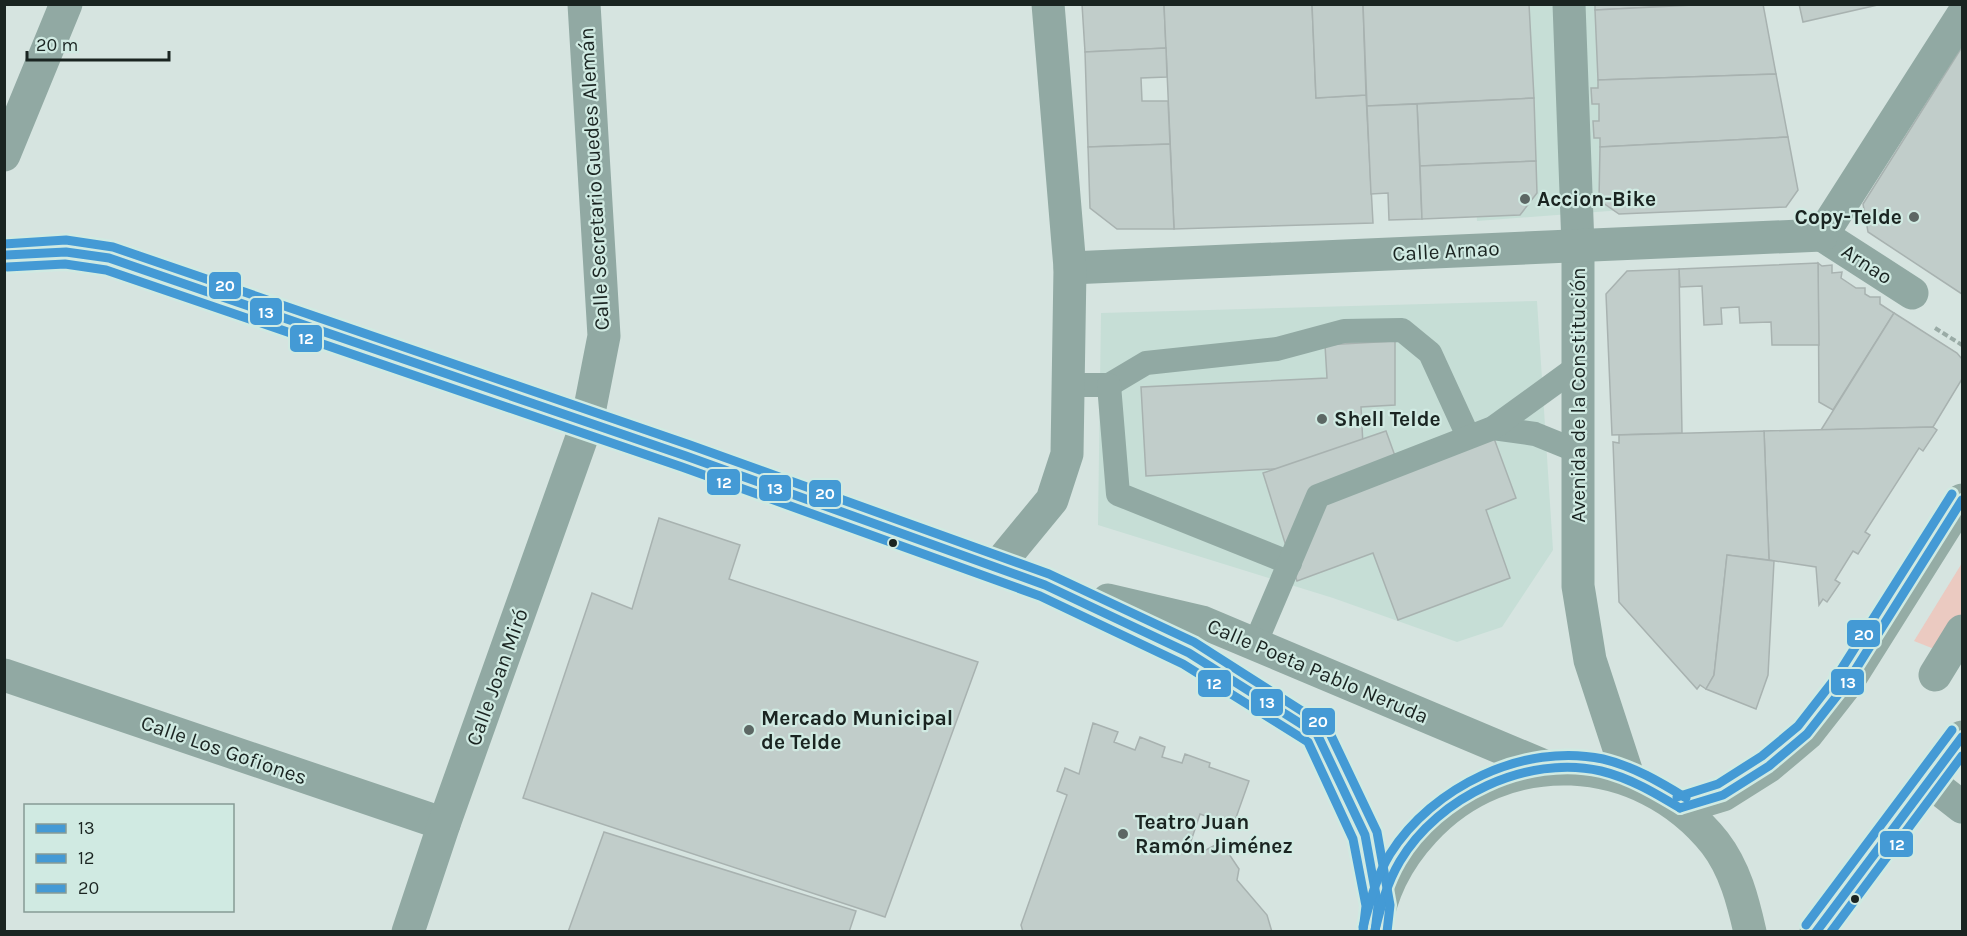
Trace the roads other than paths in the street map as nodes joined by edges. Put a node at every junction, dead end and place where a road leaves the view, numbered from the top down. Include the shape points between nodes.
1 (66, 4) edge
2 (584, 4) edge
3 (1048, 4) edge
4 (1569, 4) edge
5 (1962, 16) edge
6 (4, 155) edge
7 (1821, 235) junction
8 (1578, 246) junction
9 (5, 254) edge
10 (1070, 268) junction
11 (1912, 294) dead end
12 (1577, 367) junction
13 (1068, 385) junction
14 (1109, 385) junction
15 (587, 423) junction
16 (1493, 428) junction
17 (1468, 436) junction
18 (1578, 451) junction
19 (1962, 500) edge
20 (1290, 563) junction
21 (996, 567) junction
22 (1045, 585) junction
23 (1962, 631) edge
24 (1255, 644) junction
25 (4, 675) edge
26 (1935, 675) dead end
27 (1962, 737) edge
28 (1549, 768) junction
29 (1629, 779) junction
30 (1930, 782) junction
31 (1962, 807) edge
32 (1680, 808) junction
33 (444, 824) junction
34 (1377, 919) edge
35 (408, 932) edge
36 (1750, 932) edge
37 (1816, 932) edge

1 - 6 street
2 - 15 street, Calle Secretario Guedes Alemán via 604,336
3 - 10 street
4 - 8 street, Avenida de la Constitución
5 - 7 street
7 - 8 street, Calle Arnao
7 - 11 street, Arnao
8 - 10 street, Calle Arnao
8 - 12 street, Avenida de la Constitución
9 - 15 street, Calle Poeta Pablo Neruda via 66,252 109,258
10 - 13 street
12 - 16 lane
12 - 18 street, Avenida de la Constitución
13 - 14 lane
13 - 21 street via 1067,454 1052,500
14 - 17 lane via 1146,363 1277,349 1344,331 1402,330 1430,353
14 - 20 lane via 1118,494
15 - 21 street, Calle Poeta Pablo Neruda
15 - 33 street, Calle Joan Miró
16 - 17 lane
16 - 18 lane via 1535,434
17 - 20 lane via 1318,496
18 - 29 street, Avenida de la Constitución via 1580,596 1590,660
19 - 32 main road via 1847,683 1807,734 1769,766 1723,795
20 - 24 lane
21 - 22 street, Calle Poeta Pablo Neruda
22 - 24 street, Calle Poeta Pablo Neruda via 1202,622
22 - 34 street, Calle Poeta Pablo Neruda via 1189,653 1317,734 1365,835
23 - 26 street
24 - 28 street, Calle Poeta Pablo Neruda
25 - 33 street, Calle Los Gofiones
27 - 30 main road
28 - 29 main road via 1590,769
28 - 34 main road via 1492,781 1442,810 1404,853
29 - 32 main road
30 - 31 street
30 - 37 main road
32 - 36 main road via 1716,844 1740,889
33 - 35 street, Calle Joan Miró

